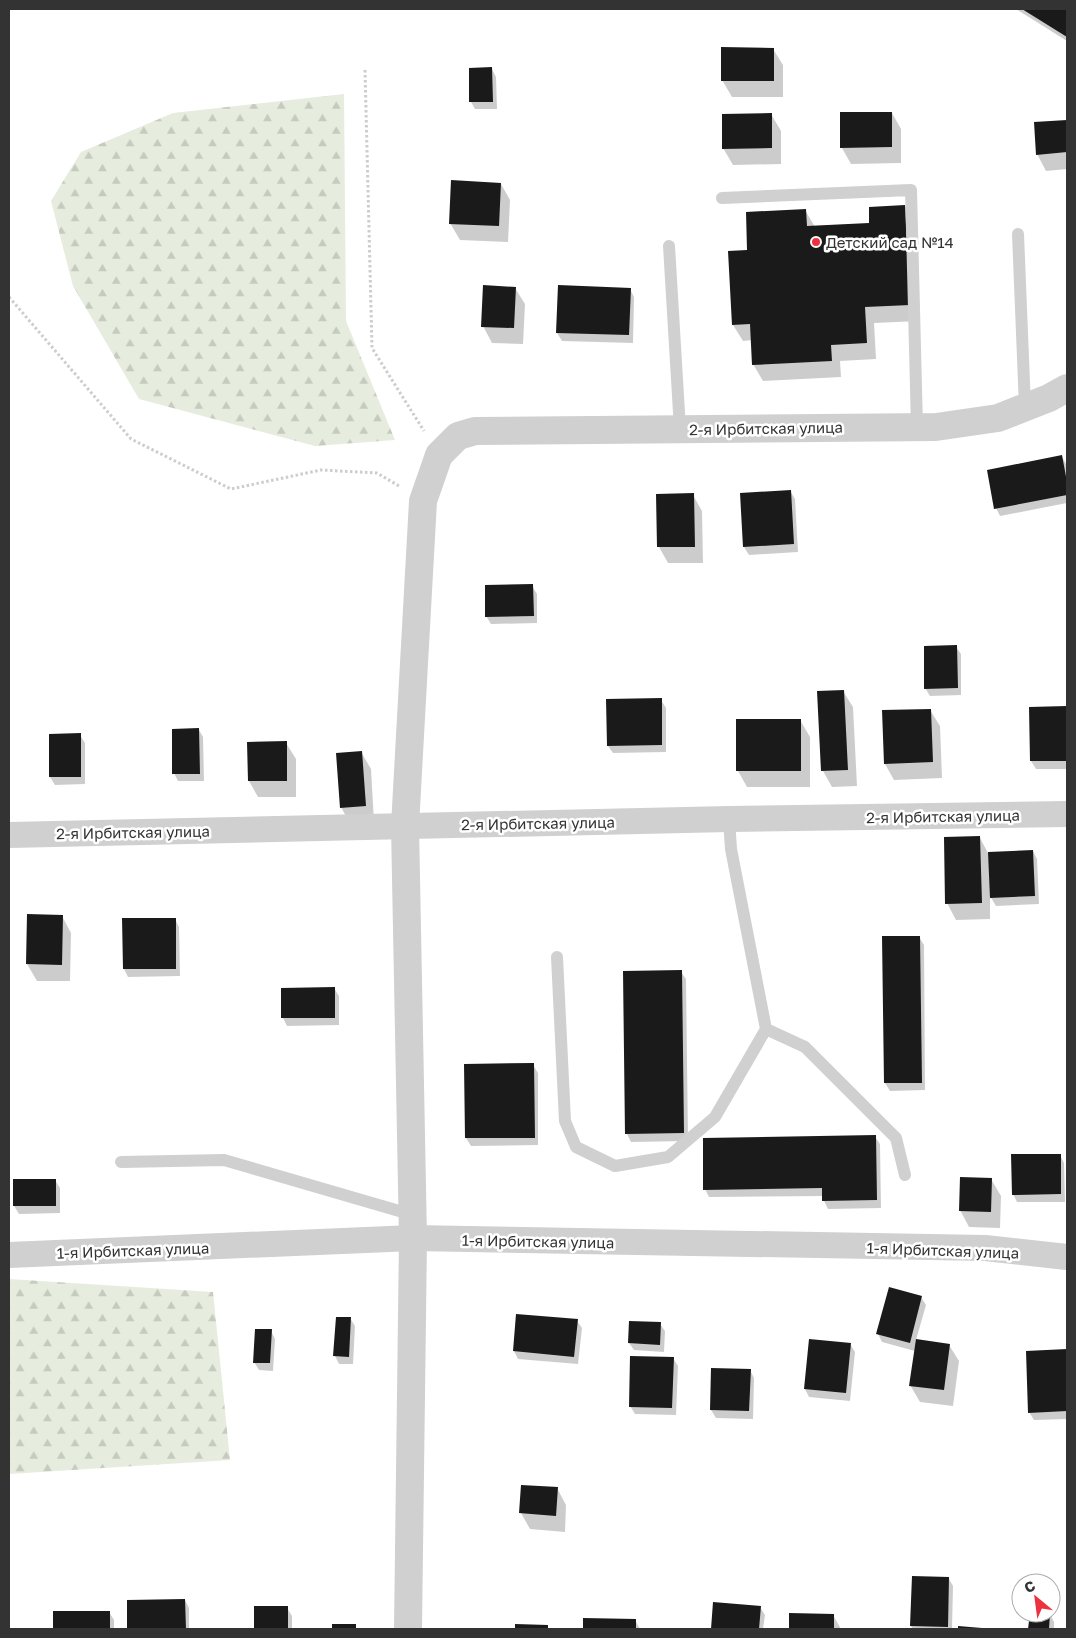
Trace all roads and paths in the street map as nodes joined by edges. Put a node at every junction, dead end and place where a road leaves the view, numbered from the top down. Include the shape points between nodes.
1 (365, 70) dead end
2 (722, 198) dead end
3 (1018, 234) dead end
4 (669, 246) dead end
5 (9, 297) edge
6 (1067, 388) edge
7 (1025, 407) junction
8 (917, 427) junction
9 (680, 429) junction
10 (439, 455) junction
11 (423, 501) junction
12 (1067, 814) edge
13 (729, 819) junction
14 (405, 826) junction
15 (9, 834) edge
16 (558, 957) dead end
17 (766, 1029) junction
18 (121, 1162) dead end
19 (905, 1175) dead end
20 (413, 1227) junction
21 (9, 1255) edge
22 (1067, 1257) edge
23 (408, 1629) edge

1 - 10 path via 372,348
2 - 8 lane via 911,190
3 - 7 lane
4 - 9 lane
5 - 11 path via 131,439 231,489 321,470 377,473
6 - 7 street, 2-я Ирбитская улица
7 - 8 street, 2-я Ирбитская улица via 998,418
8 - 9 street, 2-я Ирбитская улица
9 - 10 street, 2-я Ирбитская улица via 475,431 458,436
10 - 11 street
11 - 14 street
12 - 13 street, 2-я Ирбитская улица
13 - 14 street, 2-я Ирбитская улица
13 - 17 lane via 731,848
14 - 15 street, 2-я Ирбитская улица
14 - 20 street
16 - 17 lane via 565,1121 576,1147 615,1166 668,1157 715,1118
17 - 19 lane via 805,1047 896,1138
18 - 20 lane via 224,1160
20 - 21 street, 1-я Ирбитская улица
20 - 22 street, 1-я Ирбитская улица via 985,1248
20 - 23 street

